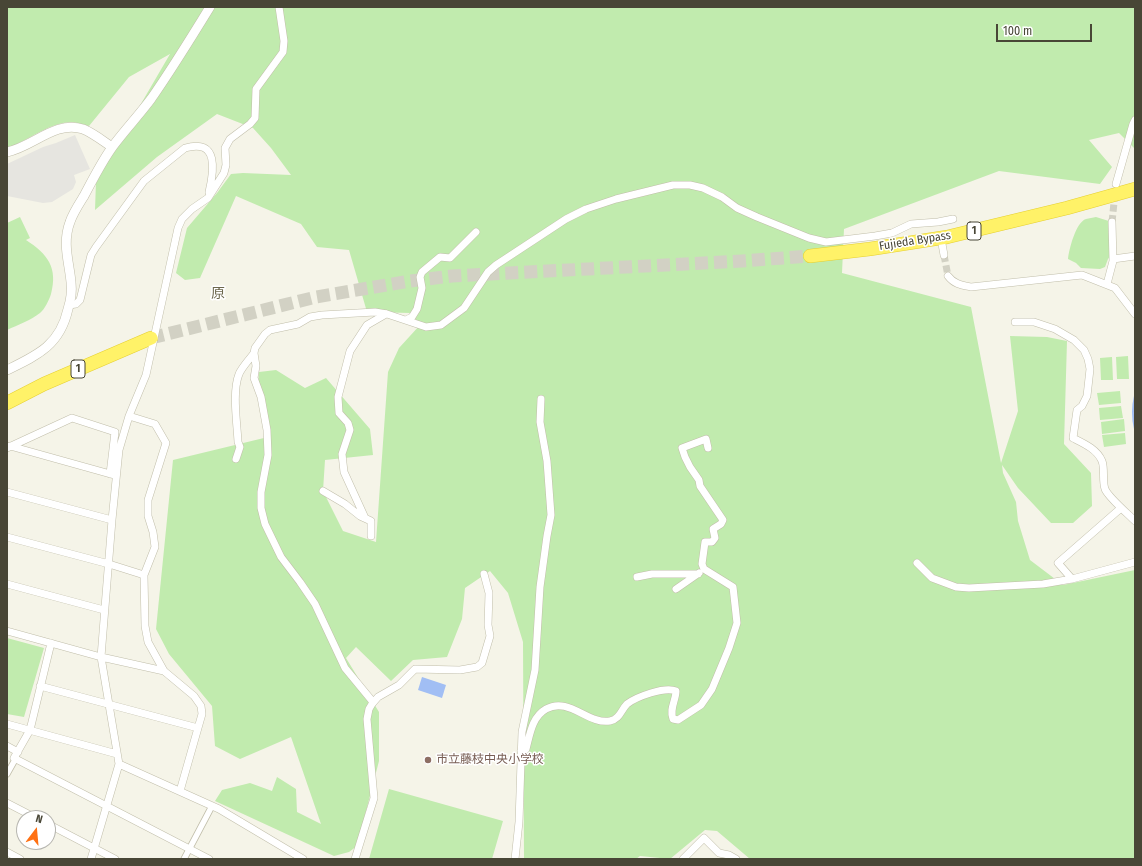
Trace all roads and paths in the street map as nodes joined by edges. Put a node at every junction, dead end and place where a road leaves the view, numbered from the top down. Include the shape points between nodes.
1 (210, 7) edge
2 (279, 7) edge
3 (1135, 120) edge
4 (112, 147) junction
5 (7, 152) edge
6 (1116, 184) tunnel mouth
7 (1135, 189) edge
8 (208, 198) junction
9 (953, 219) dead end
10 (1112, 222) tunnel mouth
11 (476, 232) dead end
12 (942, 244) dead end
13 (944, 255) tunnel mouth
14 (810, 256) tunnel mouth
15 (1135, 256) edge
16 (1113, 259) junction
17 (948, 276) dead end
18 (1107, 284) junction
19 (69, 305) junction
20 (387, 314) junction
21 (1135, 314) edge
22 (406, 320) junction
23 (1016, 322) dead end
24 (254, 354) junction
25 (7, 370) edge
26 (7, 398) edge
27 (541, 399) dead end
28 (7, 403) edge
29 (129, 416) junction
30 (8, 447) edge
31 (708, 448) dead end
32 (236, 459) dead end
33 (114, 475) junction
34 (323, 491) dead end
35 (7, 492) edge
36 (1122, 508) junction
37 (365, 518) junction
38 (112, 520) junction
39 (1135, 521) edge
40 (371, 536) dead end
41 (7, 537) edge
42 (1135, 562) edge
43 (917, 563) dead end
44 (109, 564) junction
45 (701, 572) junction
46 (484, 574) dead end
47 (144, 575) junction
48 (637, 577) dead end
49 (1072, 579) junction
50 (7, 584) edge
51 (676, 589) dead end
52 (104, 610) junction
53 (7, 631) edge
54 (51, 644) junction
55 (101, 657) junction
56 (164, 671) junction
57 (40, 686) junction
58 (373, 702) junction
59 (108, 704) junction
60 (7, 724) edge
61 (198, 728) junction
62 (30, 730) junction
63 (7, 746) edge
64 (521, 751) junction
65 (117, 754) junction
66 (17, 755) junction
67 (119, 764) junction
68 (7, 774) edge
69 (180, 791) junction
70 (7, 803) edge
71 (106, 806) junction
72 (212, 806) junction
73 (21, 810) edge
74 (56, 828) edge
75 (94, 848) junction
76 (190, 849) junction
77 (7, 852) edge
78 (20, 859) edge
79 (91, 859) edge
80 (115, 859) edge
81 (184, 859) edge
82 (209, 859) edge
83 (303, 859) edge
84 (355, 859) edge
85 (515, 859) edge
86 (683, 859) edge
87 (736, 859) edge

1 - 4 street via 150,100
2 - 8 street via 283,52 256,89 255,118 230,140 225,148 224,173
3 - 6 street
4 - 5 street via 90,132 72,127 51,131 18,150
4 - 19 street via 70,222 67,232 66,251 72,294
7 - 14 highway, Fujieda Bypass / 1 via 947,237
8 - 19 street via 213,162 211,154 200,146 185,148 144,181 91,255 80,300
8 - 29 street via 192,209 182,219 178,228 146,375
9 - 22 street via 939,226 911,224 892,233 826,242 757,218 703,188 673,185 616,198 566,219 496,265 488,272 464,308 441,325 426,327
10 - 16 street
11 - 22 street via 450,258 440,257 422,272 422,288 417,309 412,317
12 - 13 street
15 - 16 street
16 - 18 street
17 - 18 street via 958,284 971,287 1077,275
18 - 21 street via 1115,288
19 - 25 street via 66,318 53,341 32,358
20 - 22 street
20 - 24 street via 375,312 310,317 298,324 270,330 259,341
20 - 37 street via 366,325 350,351 338,397 339,413 348,423 350,430 342,454 343,467
23 - 36 street via 1034,322 1055,330 1074,340 1084,350 1090,369 1087,396 1077,410 1073,438 1088,446 1102,461 1106,490
24 - 32 street via 237,380 240,447
24 - 58 street via 254,378 261,397 267,430 268,455 261,492 265,524 281,557 315,604 345,668
26 - 28 highway, 1 via 67,370 151,338 44,384
27 - 64 street via 540,422 547,462 551,516 540,587 535,670 523,722
29 - 33 street
29 - 47 street via 155,424 166,443 148,500 148,516 155,548
30 - 33 street
30 - 33 street via 72,418 115,432
31 - 45 street via 706,439 682,448 700,486 723,520 713,529 712,542 705,542
33 - 38 street
34 - 37 street
35 - 38 street
36 - 39 street
36 - 49 street via 1058,563
37 - 40 street via 371,521
38 - 44 street
41 - 44 street
42 - 49 street
43 - 49 street via 932,578 956,587 1043,584
44 - 47 street
44 - 52 street
45 - 48 street
45 - 51 street
45 - 64 street via 733,587 737,623 712,689 701,705 678,720 673,719 676,691 672,689 653,692 635,699 612,720 596,720 571,708 556,706 540,715 534,723 526,749
46 - 58 street via 489,593 490,636 482,663 477,667 460,670 415,669 399,685
47 - 56 street via 145,626 148,642
50 - 52 street
52 - 55 street
53 - 54 street
54 - 55 street
54 - 57 street
55 - 56 street
55 - 59 street
56 - 61 street via 194,696 201,706 202,714
57 - 59 street
57 - 62 street
58 - 84 street via 367,719 374,798
59 - 61 street
59 - 65 street
60 - 62 street
61 - 69 street
62 - 65 street
62 - 66 street
63 - 66 street
64 - 85 street
65 - 67 street
66 - 68 street
66 - 71 street
67 - 69 street
67 - 71 street
69 - 72 street
70 - 73 street
71 - 75 street
71 - 76 street
72 - 76 street
72 - 83 street
74 - 75 street
75 - 79 street
75 - 80 street
76 - 81 street
76 - 82 street
77 - 78 street
86 - 87 street via 704,838 719,853

